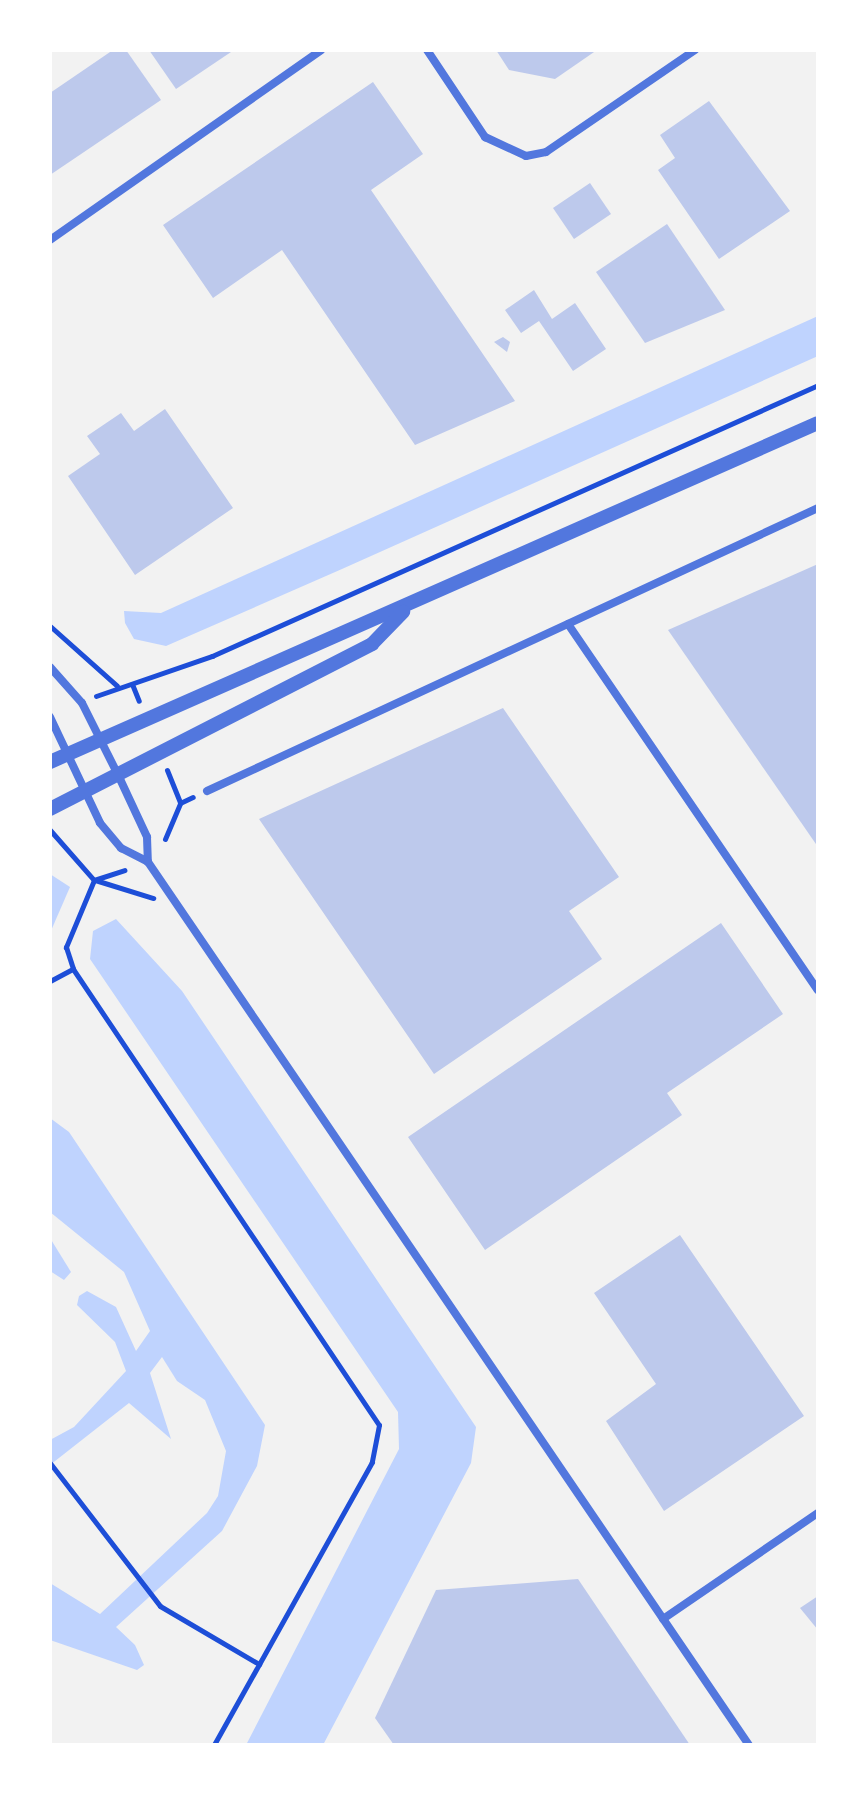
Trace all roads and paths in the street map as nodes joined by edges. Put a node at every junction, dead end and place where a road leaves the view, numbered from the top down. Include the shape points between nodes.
1 (321, 50) edge
2 (427, 50) edge
3 (695, 50) edge
4 (50, 240) edge
5 (818, 385) edge
6 (818, 423) edge
7 (818, 508) edge
8 (404, 612) junction
9 (568, 624) junction
10 (50, 626) edge
11 (50, 667) edge
12 (117, 686) junction
13 (82, 703) junction
14 (50, 717) edge
15 (100, 740) junction
16 (65, 755) junction
17 (50, 762) edge
18 (120, 779) junction
19 (207, 791) dead end
20 (84, 795) junction
21 (50, 809) edge
22 (50, 830) edge
23 (148, 862) junction
24 (94, 880) junction
25 (169, 893) junction
26 (73, 969) junction
27 (50, 981) edge
28 (818, 990) edge
29 (50, 1463) edge
30 (818, 1513) edge
31 (663, 1619) junction
32 (259, 1664) junction
33 (214, 1745) edge
34 (749, 1745) edge

1 - 4 street
2 - 3 street via 485,137 526,156 546,152
5 - 12 path via 212,656
6 - 8 street
7 - 9 street
8 - 15 street via 367,621
8 - 18 street via 372,644
9 - 19 street
9 - 28 street
10 - 12 path
11 - 13 street
12 - 13 path
13 - 15 street
14 - 16 street
15 - 16 street
15 - 18 street
16 - 17 street
16 - 20 street
18 - 20 street
18 - 23 street via 147,837
20 - 21 street
20 - 23 street via 121,848
22 - 24 path
23 - 25 street
24 - 25 path via 148,900
24 - 26 path via 66,947
25 - 31 street
26 - 27 path
26 - 32 path via 379,1425 372,1462
29 - 32 path via 160,1606
30 - 31 street
31 - 34 street
32 - 33 path

